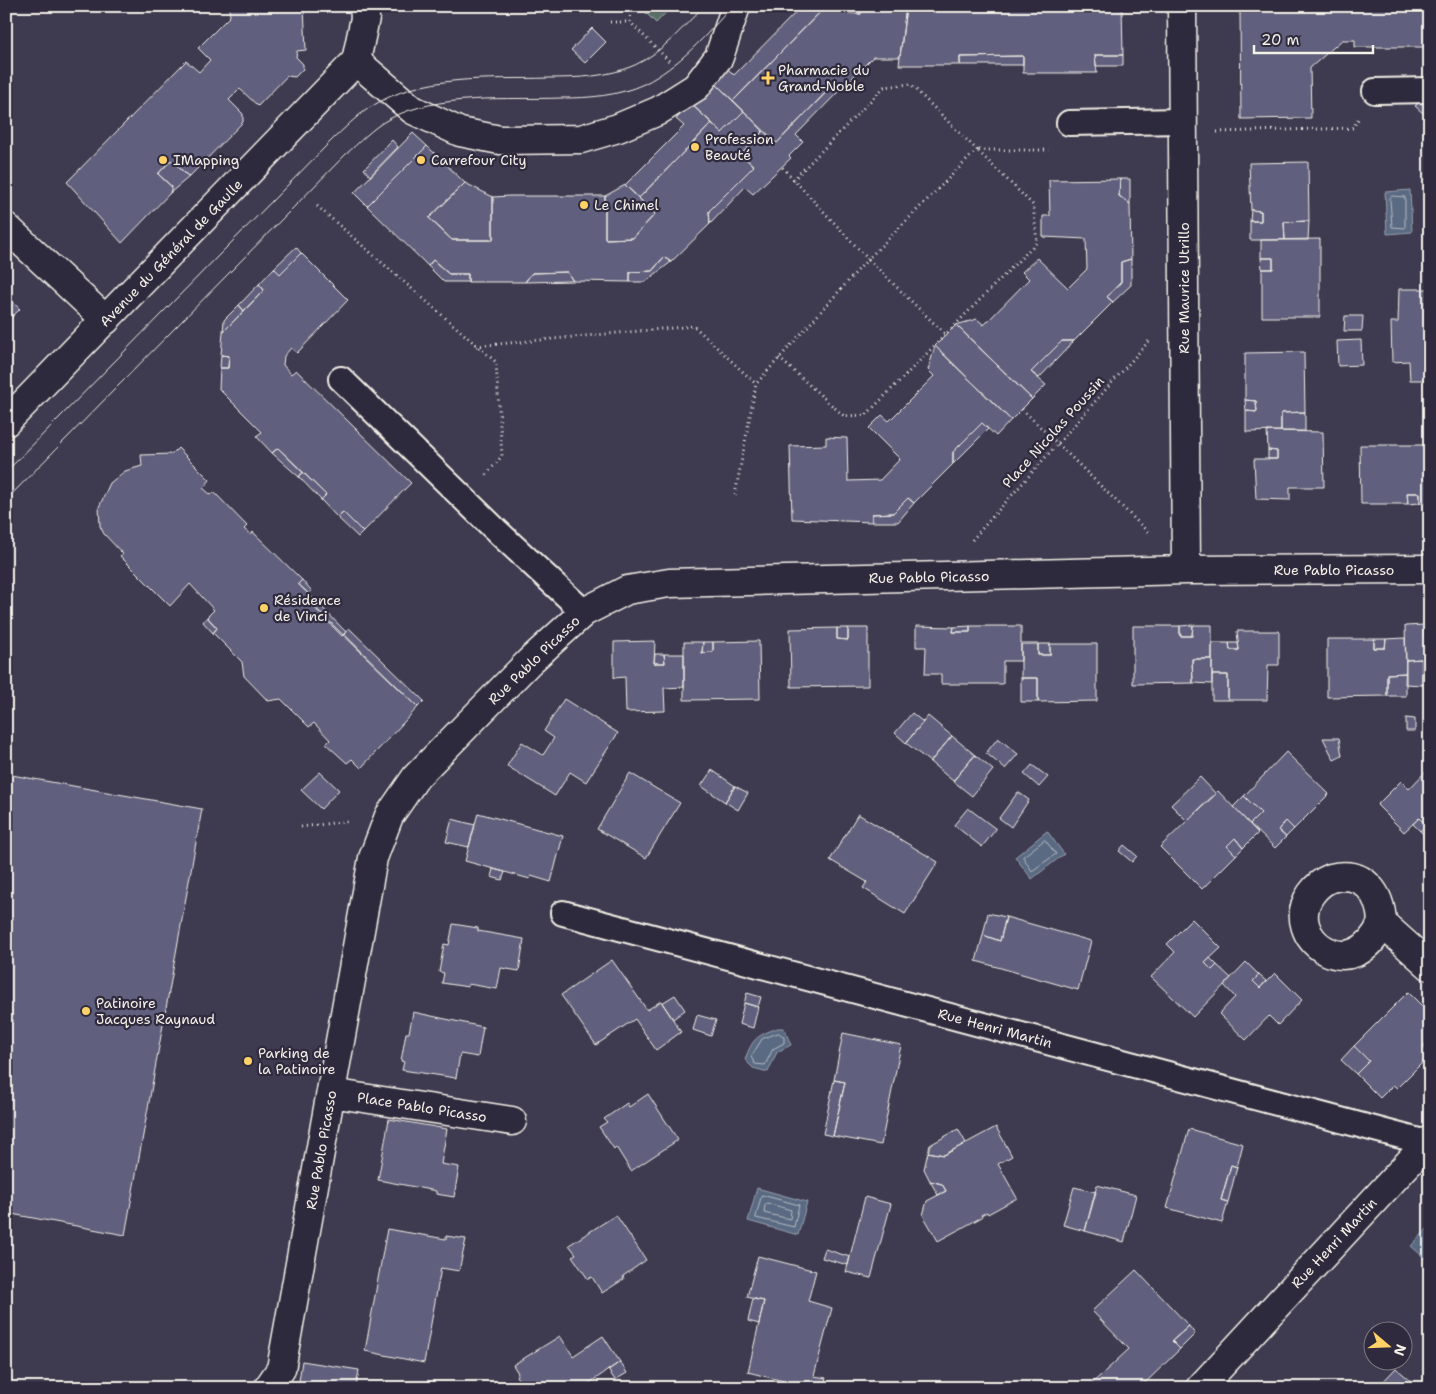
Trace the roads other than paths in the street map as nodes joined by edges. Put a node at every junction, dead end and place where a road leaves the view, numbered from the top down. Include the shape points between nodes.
1 (364, 6) edge
2 (736, 6) edge
3 (1182, 6) edge
4 (356, 61) junction
5 (1375, 90) road end
6 (1430, 90) edge
7 (1069, 123) road end
8 (1183, 127) junction
9 (6, 227) edge
10 (106, 320) junction
11 (341, 378) dead end
12 (6, 422) edge
13 (1430, 569) edge
14 (1186, 570) junction
15 (584, 612) junction
16 (563, 913) dead end
17 (1382, 923) dead end
18 (1430, 966) edge
19 (331, 1093) junction
20 (512, 1121) dead end
21 (1428, 1141) edge
22 (268, 1388) edge
23 (1200, 1388) edge

1 - 4 street
2 - 4 street via 719,57 696,87 658,111 618,128 582,138 500,140 460,132 413,110
3 - 8 street, Rue Maurice Utrillo
4 - 10 street, Avenue du Général de Gaulle
5 - 6 lane
7 - 8 lane
8 - 14 street, Rue Maurice Utrillo
9 - 10 street
10 - 12 street, Avenue du Général de Gaulle
11 - 15 lane
13 - 14 street, Rue Pablo Picasso
14 - 15 street, Rue Pablo Picasso via 669,583 627,590
15 - 19 street, Rue Pablo Picasso via 530,661 416,777 389,816 373,858
16 - 21 lane, Rue Henri Martin
17 - 18 street
19 - 20 street, Place Pablo Picasso
19 - 22 street, Rue Pablo Picasso via 281,1369
21 - 23 street, Rue Henri Martin

